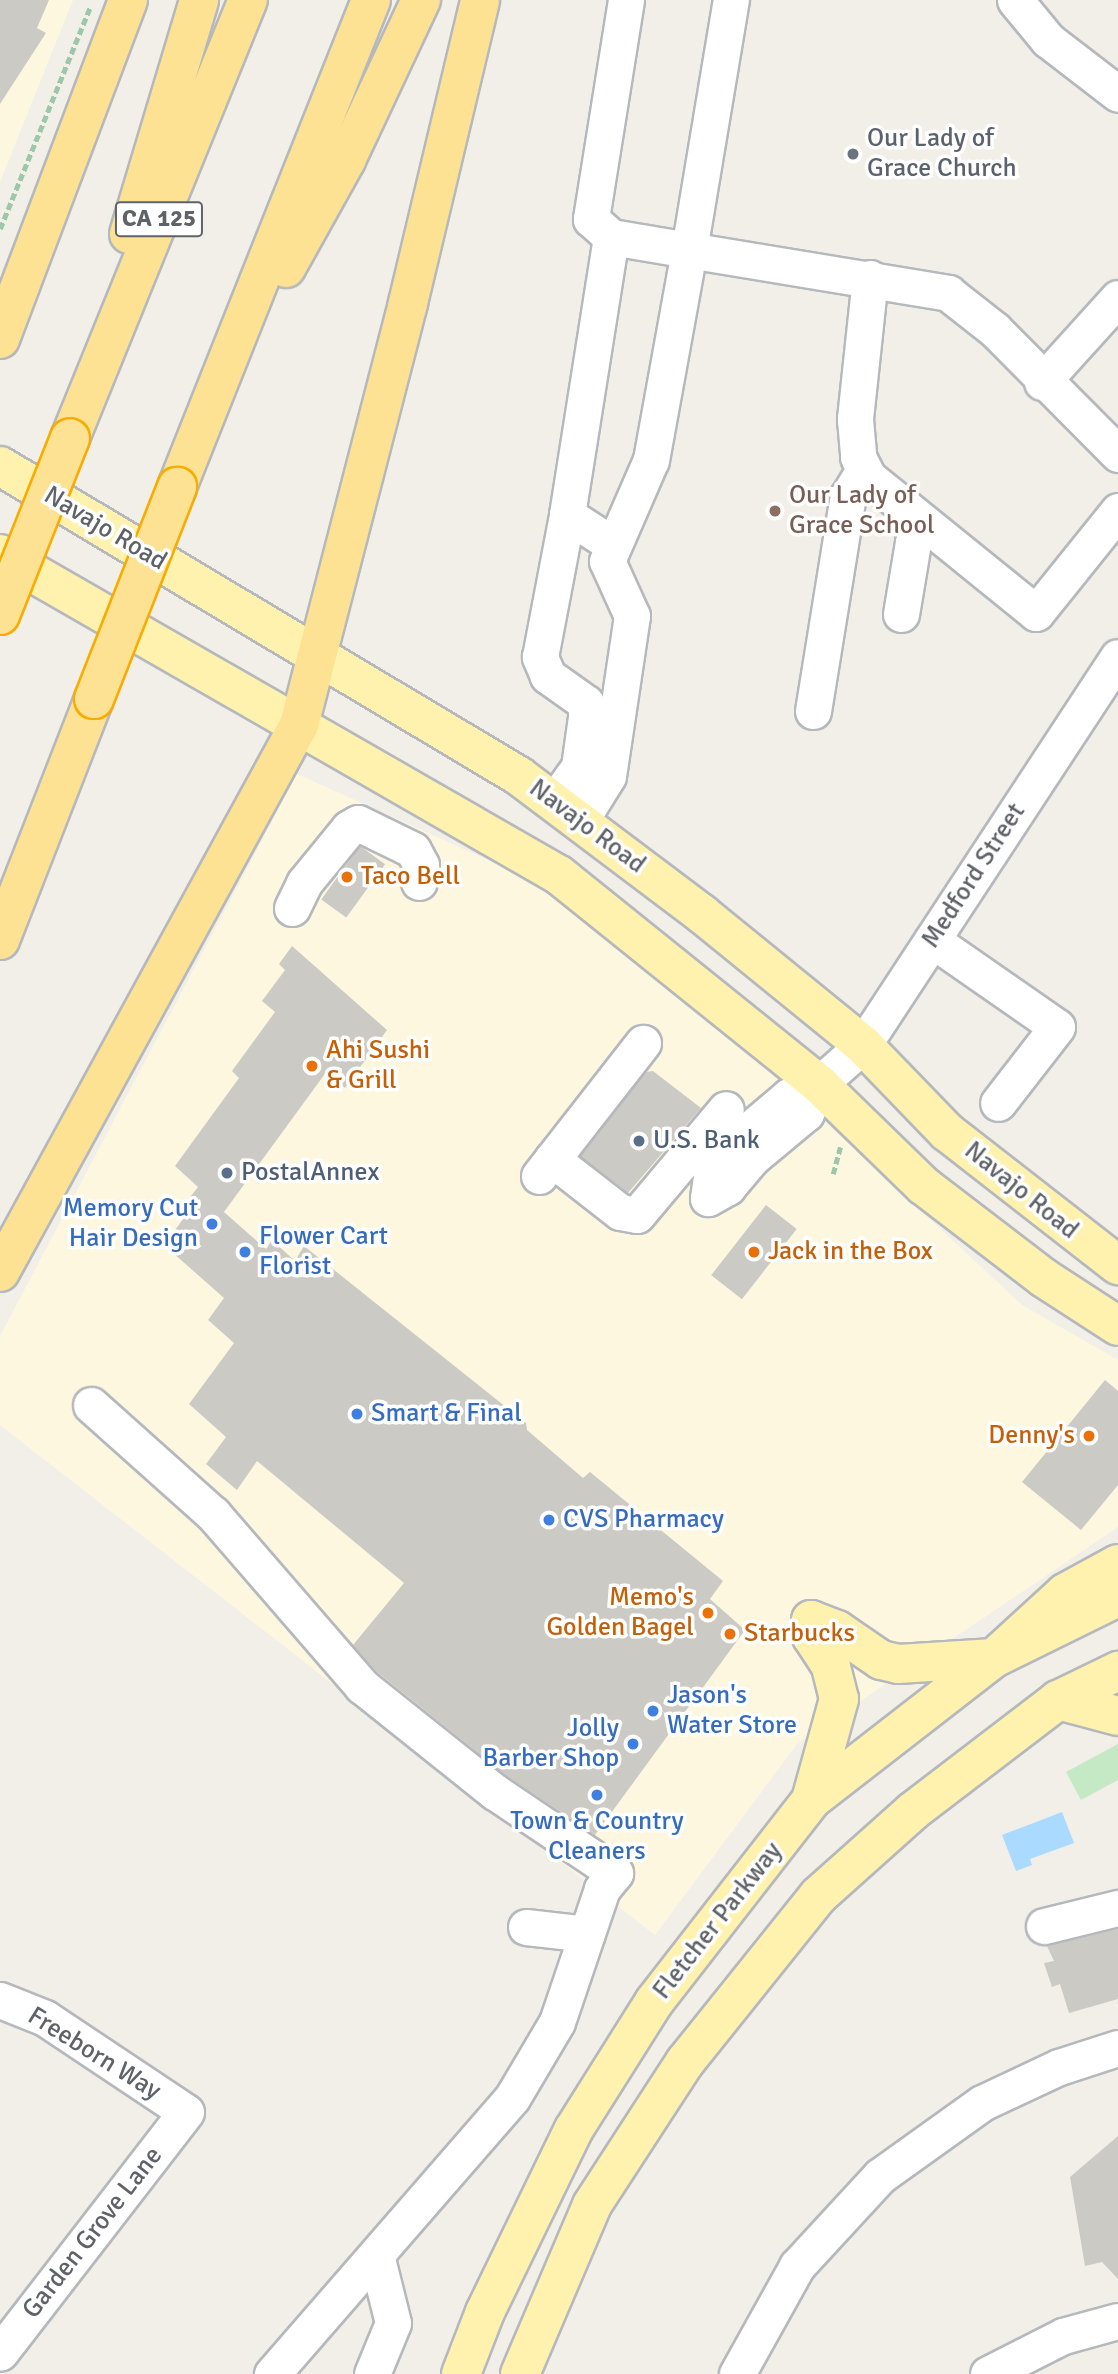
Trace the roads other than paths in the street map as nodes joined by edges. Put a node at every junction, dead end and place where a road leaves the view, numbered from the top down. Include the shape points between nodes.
1 (128, 0) edge
2 (199, 0) edge
3 (247, 0) edge
4 (371, 0) edge
5 (421, 0) edge
6 (480, 0) edge
7 (626, 0) edge
8 (731, 0) edge
9 (1015, 0) edge
10 (1118, 94) edge
11 (611, 237) junction
12 (689, 250) junction
13 (870, 278) junction
14 (1118, 298) edge
15 (0, 339) edge
16 (1042, 382) junction
17 (207, 411) junction
18 (70, 438) junction
19 (1118, 454) edge
20 (0, 466) edge
21 (864, 469) junction
22 (1118, 511) edge
23 (567, 515) junction
24 (925, 525) junction
25 (612, 544) junction
26 (0, 554) edge
27 (901, 614) dead end
28 (0, 615) edge
29 (317, 652) junction
30 (1118, 657) edge
31 (813, 711) dead end
32 (299, 725) junction
33 (567, 812) junction
34 (419, 882) dead end
35 (292, 908) dead end
36 (0, 940) edge
37 (932, 940) junction
38 (643, 1043) dead end
39 (863, 1045) junction
40 (819, 1084) junction
41 (998, 1103) dead end
42 (726, 1109) dead end
43 (1118, 1265) edge
44 (0, 1272) edge
45 (1116, 1326) edge
46 (90, 1405) dead end
47 (1118, 1564) edge
48 (1118, 1597) edge
49 (994, 1658) junction
50 (1118, 1671) edge
51 (1058, 1700) junction
52 (1118, 1716) edge
53 (811, 1800) junction
54 (1118, 1908) edge
55 (1044, 1926) dead end
56 (526, 1927) dead end
57 (587, 1934) junction
58 (0, 2000) edge
59 (1118, 2048) edge
60 (186, 2112) joint
61 (376, 2255) junction
62 (1118, 2320) edge
63 (0, 2353) edge
64 (272, 2374) edge
65 (372, 2374) edge
66 (461, 2374) edge
67 (520, 2374) edge
68 (737, 2374) edge
69 (988, 2374) edge

1 - 15 highway
2 - 18 highway
3 - 18 highway, CA 125
4 - 17 highway
5 - 17 highway via 346,160
6 - 29 highway
7 - 11 street via 591,219
8 - 12 street
9 - 10 street via 1048,40
11 - 12 street
11 - 23 street
12 - 13 street
12 - 25 street via 651,460
13 - 16 street via 948,293 995,330
13 - 21 street via 855,419 858,457
14 - 16 street
16 - 19 street
17 - 36 highway, bridge
18 - 28 highway, CA 125, bridge
20 - 29 main road, Navajo Road
21 - 24 street via 867,477
21 - 31 street via 848,496
22 - 24 street via 1036,613
23 - 25 street
23 - 33 street via 540,657 548,676 586,703 579,767
24 - 27 street via 913,542
25 - 33 street via 609,573 628,600 632,616 608,776
26 - 32 main road, Navajo Road
29 - 32 highway
29 - 33 main road, Navajo Road
30 - 37 street, Medford Street
32 - 40 main road, Navajo Road via 559,875
32 - 44 highway
33 - 39 main road, Navajo Road
34 - 35 street via 421,865 413,850 359,823 349,828 304,883
37 - 39 street, Medford Street
37 - 41 street via 1057,1027
38 - 42 street via 545,1167 620,1212 637,1215
39 - 40 street, Medford Street
39 - 43 main road, Navajo Road via 947,1132
40 - 45 main road, Navajo Road via 924,1186 1044,1278
46 - 57 street via 213,1514 362,1686 495,1792 615,1873 602,1889
47 - 49 main road via 1065,1592
48 - 49 main road, Fletcher Parkway
49 - 53 main road, Fletcher Parkway
49 - 53 main road via 898,1664 881,1660 837,1630 811,1620 812,1637 831,1666 839,1699
50 - 51 main road
51 - 52 main road
51 - 67 main road via 913,1811 818,1896 702,2041 592,2205
53 - 66 main road, Fletcher Parkway via 654,2002 574,2129 485,2312
54 - 55 street
56 - 57 street
57 - 61 street via 557,2022 512,2098
58 - 60 street, Freeborn Way via 45,2018
59 - 68 street via 1059,2067 982,2104 880,2176 797,2266
60 - 63 street, Garden Grove Lane
61 - 64 street
61 - 65 street via 393,2323
62 - 69 street via 1063,2336

